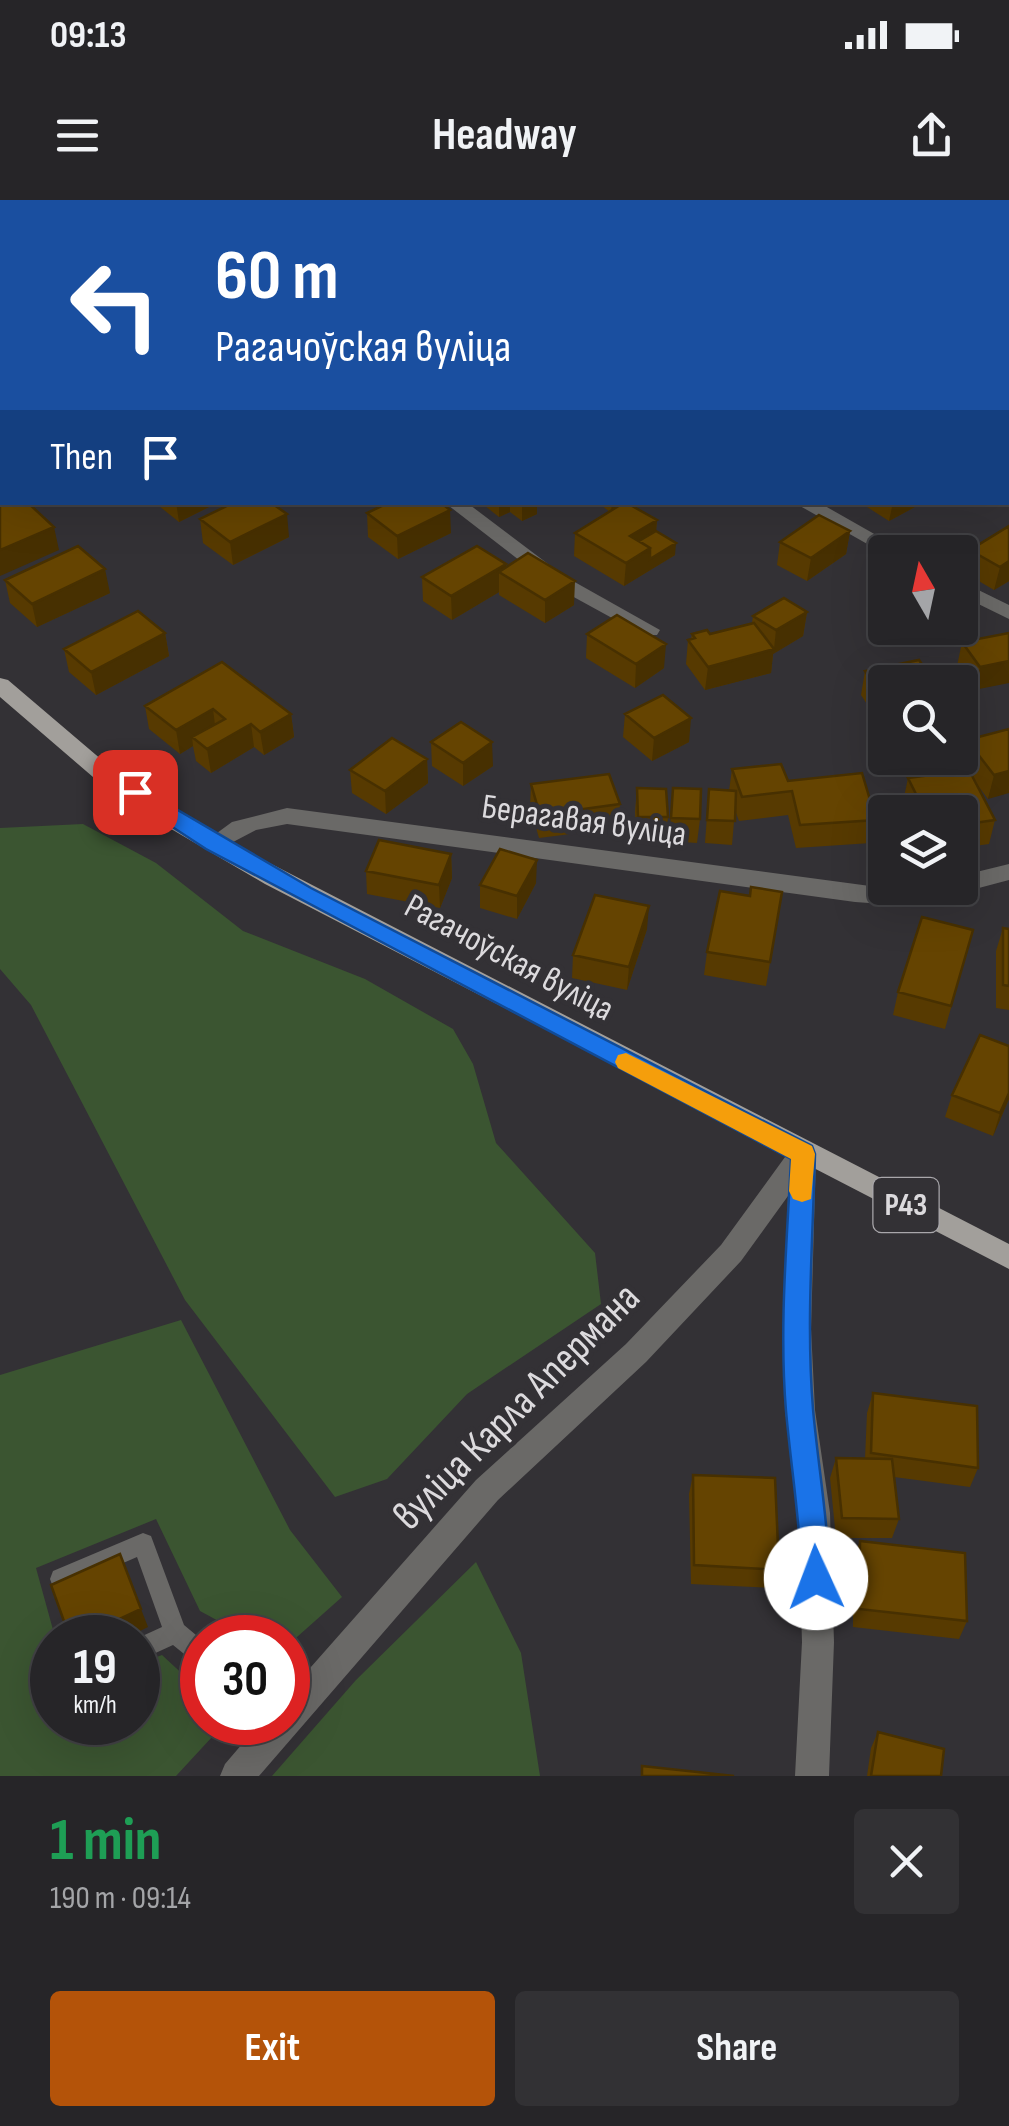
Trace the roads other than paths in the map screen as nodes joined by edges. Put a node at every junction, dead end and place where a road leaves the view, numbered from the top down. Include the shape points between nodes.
1 (457, 505) edge
2 (814, 505) edge
3 (868, 536) edge
4 (978, 597) edge
5 (1009, 613) edge
6 (650, 630) edge
7 (0, 685) edge
8 (214, 844) junction
9 (1009, 872) edge
10 (978, 880) edge
11 (868, 894) edge
12 (803, 1154) junction
13 (1009, 1257) edge
14 (61, 1579) edge
15 (175, 1632) junction
16 (180, 1636) edge
17 (160, 1639) edge
18 (310, 1692) edge
19 (264, 1745) edge
20 (237, 1776) edge
21 (812, 1776) edge

1 - 6 street via 557,580
2 - 3 street
4 - 5 street
7 - 8 main road, Рагачоўская вуліца / Р43 via 109,776
8 - 11 street, Берагавая вуліца via 235,827 288,816
8 - 12 main road, Рагачоўская вуліца / Р43
9 - 10 street
12 - 13 main road, Рагачоўская вуліца / Р43
12 - 18 street, вуліца Карла Апермана via 731,1254 636,1354 486,1490
12 - 21 street via 796,1328 814,1514
14 - 15 lane via 142,1544
15 - 16 lane
15 - 17 lane
19 - 20 street, вуліца Карла Апермана

